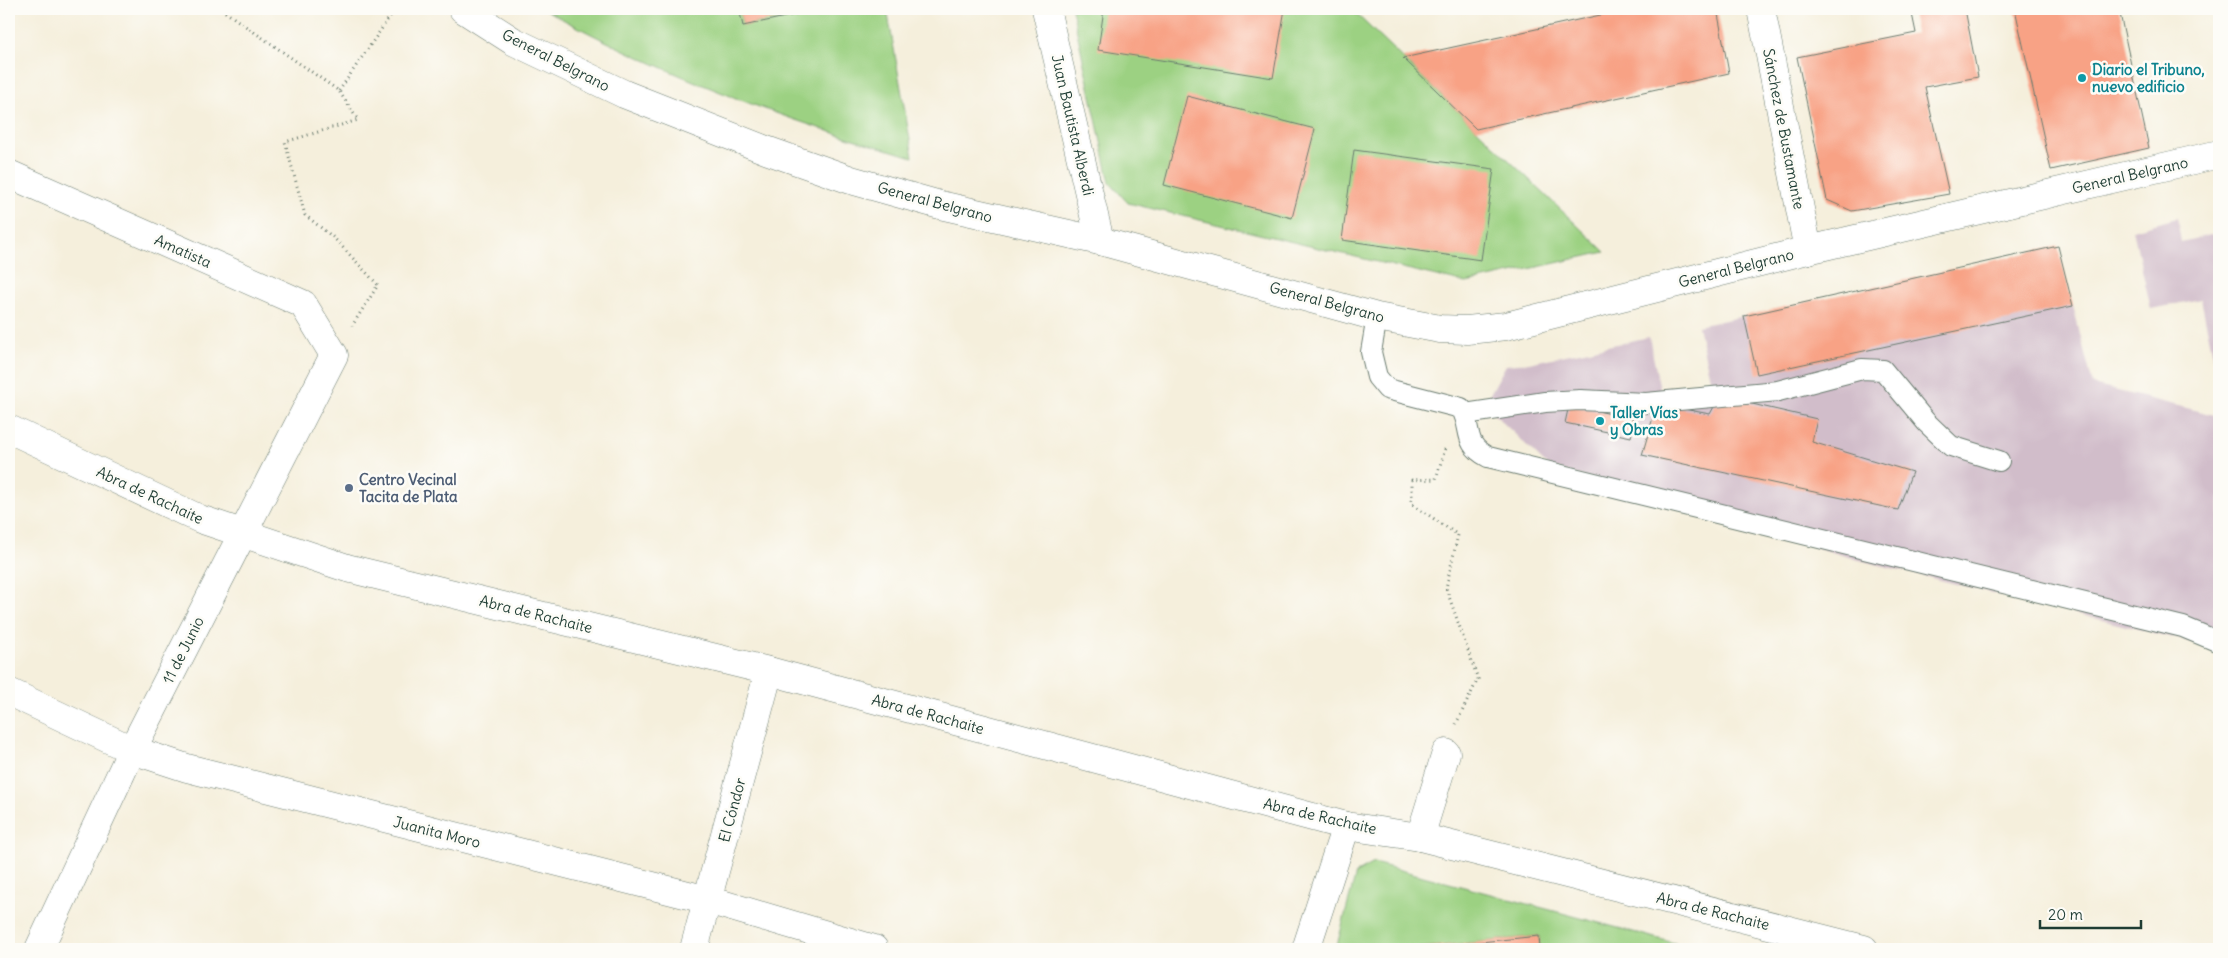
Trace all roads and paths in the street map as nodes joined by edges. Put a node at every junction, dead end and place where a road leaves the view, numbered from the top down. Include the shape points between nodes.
1 (221, 9) edge
2 (395, 9) edge
3 (464, 9) edge
4 (1046, 9) edge
5 (1760, 9) edge
6 (339, 91) junction
7 (2219, 154) edge
8 (9, 174) edge
9 (1100, 241) junction
10 (1808, 250) junction
11 (1377, 317) junction
12 (334, 355) junction
13 (1465, 414) junction
14 (9, 429) edge
15 (1998, 462) dead end
16 (1436, 479) dead end
17 (242, 532) junction
18 (2219, 642) edge
19 (769, 671) junction
20 (9, 692) edge
21 (1456, 725) dead end
22 (132, 750) junction
23 (1446, 753) dead end
24 (1346, 826) junction
25 (1420, 837) junction
26 (708, 900) junction
27 (39, 949) edge
28 (694, 949) edge
29 (874, 949) edge
30 (1306, 949) edge
31 (1864, 949) edge

1 - 6 path
2 - 6 path
3 - 9 street, General Belgrano via 513,41 581,74 766,150 851,180 940,205
4 - 9 street, Juan Bautista Alberdi
5 - 10 street, Sánchez de Bustamante
6 - 12 path via 358,120 285,142 305,215 334,238 378,285
7 - 10 street, General Belgrano
8 - 12 street, Amatista via 304,304
9 - 11 street, General Belgrano
10 - 11 street, General Belgrano via 1506,326 1449,329
11 - 13 lane via 1371,352 1377,377 1387,389 1452,405 1461,408
12 - 17 street, 11 de Junio
13 - 15 lane via 1545,402 1646,403 1778,392 1862,369 1883,370 1950,446
13 - 18 lane via 1467,435 1479,453 1488,457 2183,628
14 - 17 street, Abra de Rachaite via 200,519
16 - 21 path via 1412,480 1412,504 1458,535 1446,588 1478,679
17 - 19 street, Abra de Rachaite via 347,568
17 - 22 street, 11 de Junio
19 - 24 street, Abra de Rachaite
19 - 26 street, El Cóndor
20 - 22 street, Juanita Moro
22 - 26 street, Juanita Moro via 187,768
22 - 27 street, 11 de Junio
23 - 25 street
24 - 25 street, Abra de Rachaite
24 - 30 street
25 - 31 street, Abra de Rachaite
26 - 28 street, El Cóndor
26 - 29 street, Juanita Moro

